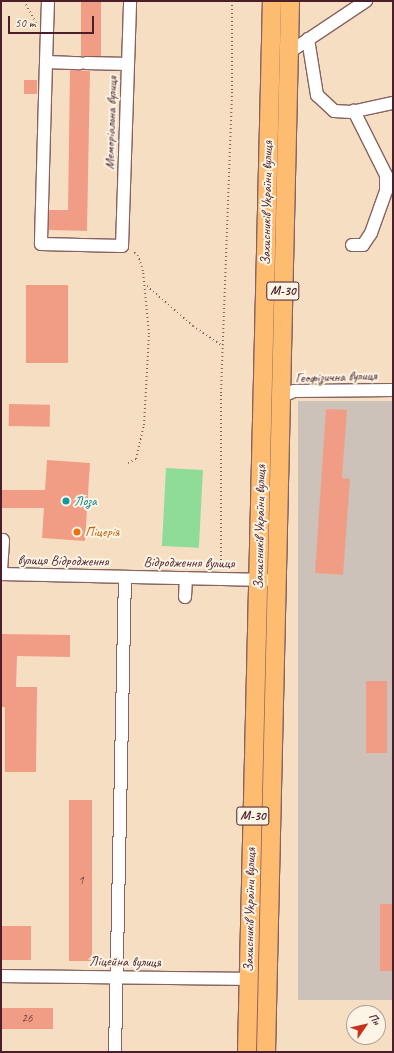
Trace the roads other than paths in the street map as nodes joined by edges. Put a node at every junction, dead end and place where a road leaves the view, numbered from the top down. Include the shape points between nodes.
1 (48, 1) edge
2 (130, 1) edge
3 (272, 1) edge
4 (290, 1) edge
5 (362, 2) edge
6 (308, 39) junction
7 (288, 53) junction
8 (46, 62) junction
9 (128, 64) junction
10 (393, 103) edge
11 (354, 111) junction
12 (352, 245) dead end
13 (393, 390) edge
14 (280, 397) junction
15 (4, 540) dead end
16 (1, 570) edge
17 (1, 574) edge
18 (124, 577) junction
19 (186, 578) junction
20 (268, 580) junction
21 (185, 597) dead end
22 (1, 976) edge
23 (116, 977) junction
24 (248, 979) junction
25 (115, 1052) edge
26 (247, 1052) edge
27 (266, 1052) edge

1 - 8 street
2 - 9 street, Меморіальна вулиця
3 - 20 highway, Захисників України вулиця / М-30
4 - 7 highway, Захисників України вулиця / М-30
5 - 6 street
6 - 7 street
6 - 11 street via 316,94 334,111
7 - 14 highway, Захисників України вулиця / М-30
8 - 9 street
8 - 9 street, Меморіальна вулиця via 41,244 122,246
10 - 11 street
11 - 12 street via 386,175 386,190 371,233 363,245
13 - 14 street, Геофізична вулиця via 294,391
14 - 20 highway, Захисників України вулиця / М-30
15 - 16 street
17 - 18 street, вулиця Відродження
18 - 19 street, Відродження вулиця
18 - 23 street
19 - 20 street, Відродження вулиця
19 - 21 street
20 - 24 highway, Захисників України вулиця / М-30
20 - 27 highway, Захисників України вулиця / М-30
22 - 23 street, Ліцейна вулиця
23 - 24 street, Ліцейна вулиця
23 - 25 street
24 - 26 highway, Захисників України вулиця / М-30

